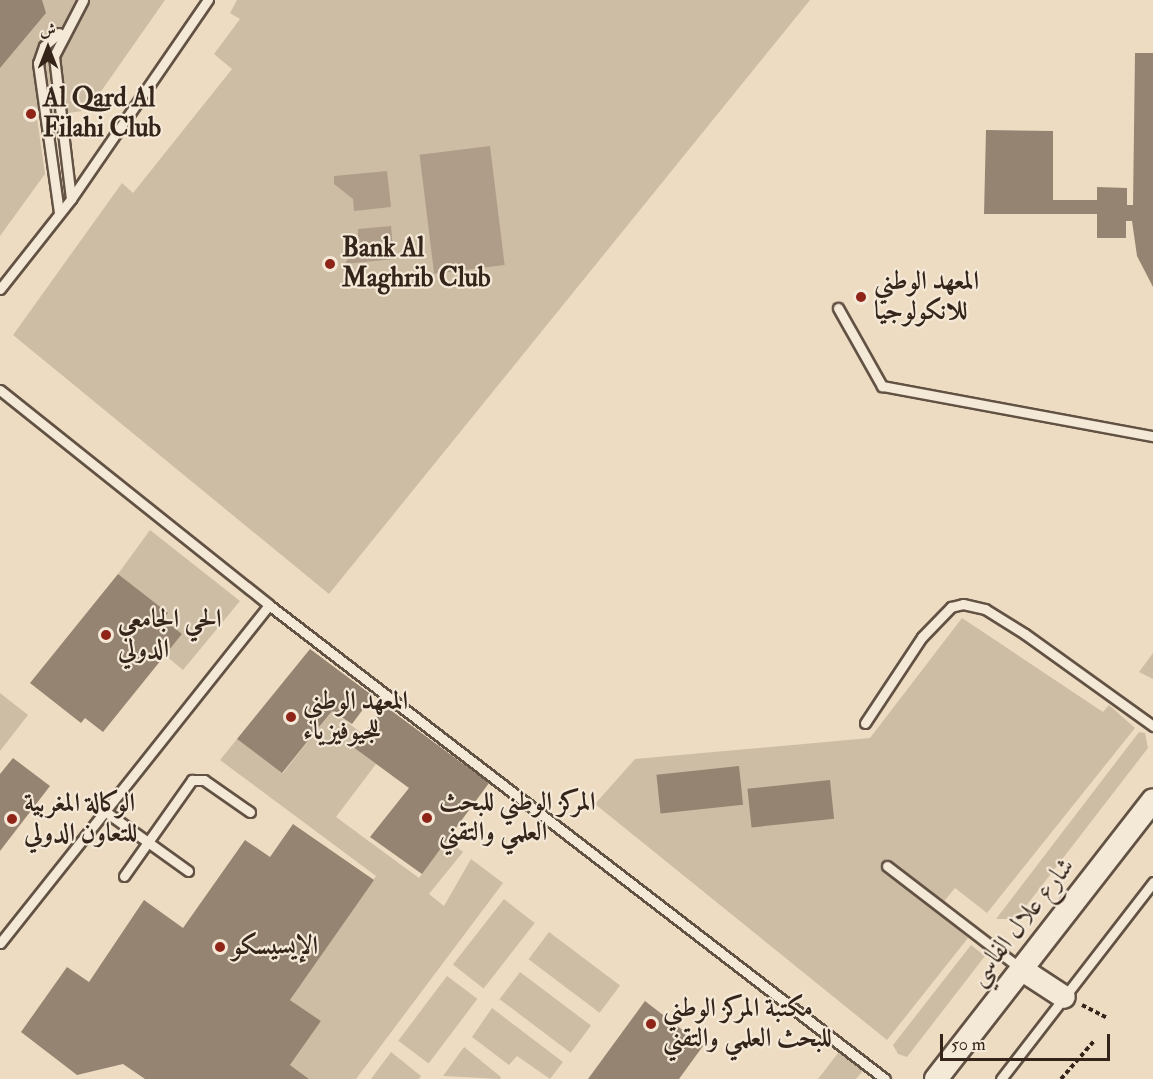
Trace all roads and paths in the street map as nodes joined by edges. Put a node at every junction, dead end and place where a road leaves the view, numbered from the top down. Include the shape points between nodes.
1 (83, 0) edge
2 (208, 0) edge
3 (63, 30) junction
4 (71, 199) junction
5 (59, 213) junction
6 (0, 289) edge
7 (838, 308) dead end
8 (0, 390) edge
9 (1153, 436) edge
10 (269, 605) junction
11 (865, 723) dead end
12 (1153, 726) edge
13 (1153, 800) edge
14 (106, 812) junction
15 (250, 812) dead end
16 (149, 842) junction
17 (887, 867) dead end
18 (188, 871) dead end
19 (124, 876) dead end
20 (1153, 882) edge
21 (0, 943) edge
22 (1021, 969) junction
23 (1064, 997) junction
24 (1094, 1041) dead end
25 (885, 1079) edge
26 (936, 1079) edge
27 (1001, 1079) edge
28 (1062, 1079) edge

1 - 3 lane
2 - 4 lane
3 - 4 lane via 54,56
3 - 5 lane via 44,46 38,63
4 - 5 lane
5 - 6 lane
7 - 9 lane via 875,380 889,389
8 - 10 lane
10 - 14 lane
10 - 25 lane
11 - 12 lane via 922,637 951,607 963,604 985,609 1015,628
13 - 22 street, شارع علال الفاسي
14 - 16 lane
14 - 21 lane
15 - 16 lane via 196,778
16 - 18 lane
16 - 19 lane
17 - 22 lane
20 - 23 lane
22 - 23 street
22 - 26 street, شارع علال الفاسي
23 - 27 lane
24 - 28 path

